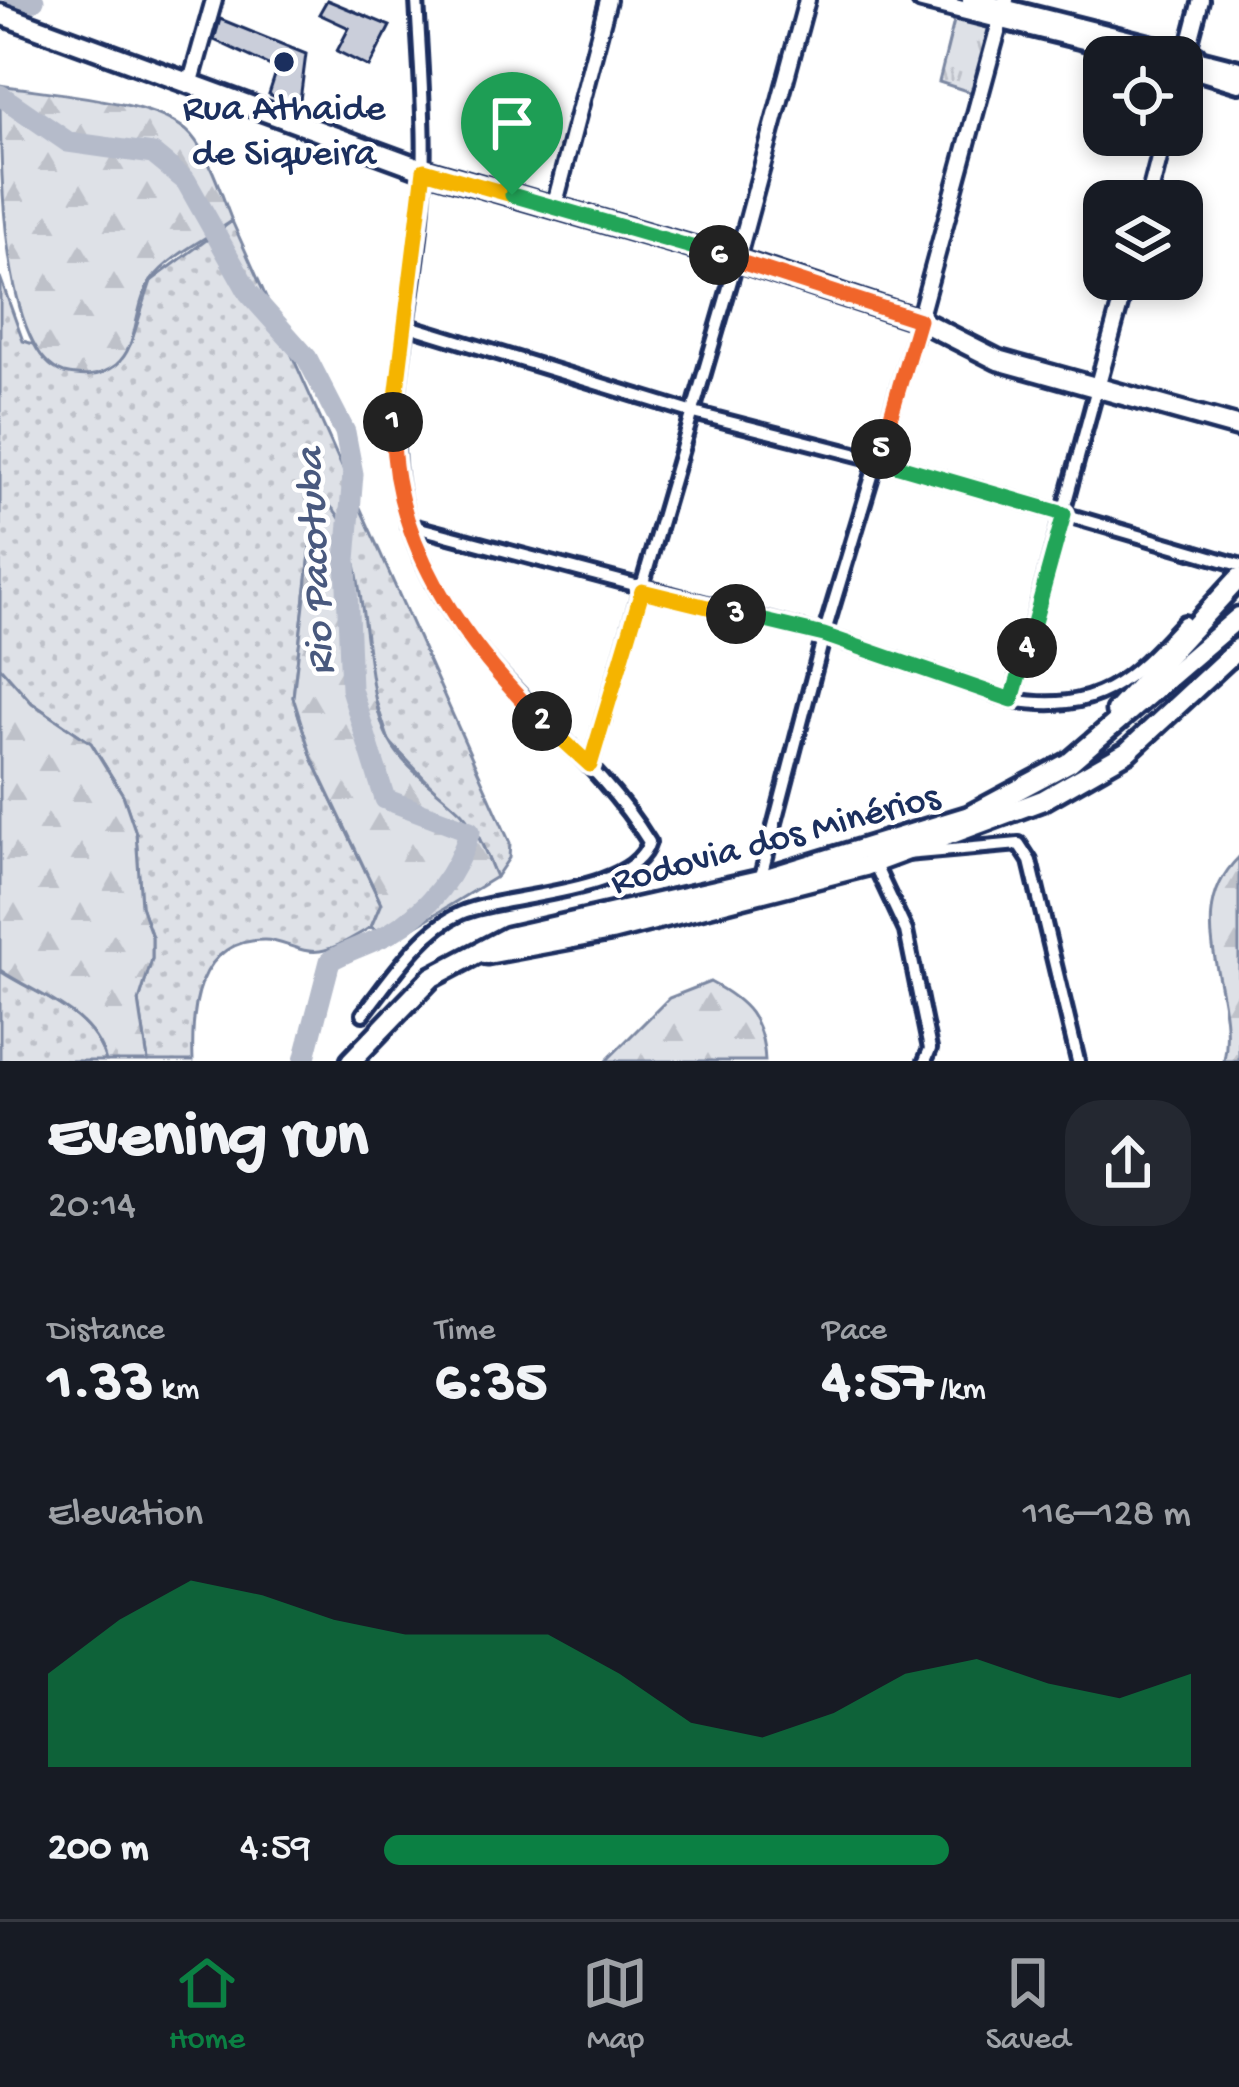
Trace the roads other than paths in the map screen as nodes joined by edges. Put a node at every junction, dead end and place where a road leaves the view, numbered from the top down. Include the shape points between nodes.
1 (214, 0) edge
2 (417, 0) edge
3 (608, 0) edge
4 (807, 0) edge
5 (922, 0) edge
6 (971, 0) edge
7 (1202, 0) edge
8 (1004, 10) edge
9 (0, 14) edge
10 (1086, 36) edge
11 (1093, 36) edge
12 (1192, 36) edge
13 (1203, 65) edge
14 (1203, 70) edge
15 (1239, 70) edge
16 (1239, 83) edge
17 (190, 85) junction
18 (424, 170) junction
19 (554, 207) junction
20 (737, 260) junction
21 (1121, 300) edge
22 (919, 320) junction
23 (406, 326) junction
24 (1097, 388) junction
25 (694, 413) junction
26 (1236, 429) edge
27 (878, 460) junction
28 (1064, 514) junction
29 (408, 525) junction
30 (1239, 565) edge
31 (1239, 578) edge
32 (642, 591) junction
33 (1239, 617) edge
34 (1184, 622) dead end
35 (824, 635) junction
36 (1239, 653) edge
37 (1012, 700) junction
38 (1092, 744) junction
39 (590, 765) junction
40 (903, 854) junction
41 (874, 863) junction
42 (760, 880) junction
43 (482, 954) junction
44 (363, 1014) dead end
45 (351, 1061) edge
46 (925, 1061) edge
47 (1078, 1061) edge

1 - 17 street
2 - 18 street
3 - 19 street
4 - 20 street
5 - 8 main road
6 - 8 main road
7 - 12 street
8 - 10 main road
8 - 11 main road
8 - 22 street
9 - 17 main road
13 - 15 main road
14 - 16 main road
17 - 18 main road
18 - 19 main road
18 - 23 street
19 - 20 main road
20 - 22 main road
20 - 25 street
21 - 24 street
22 - 24 main road via 998,360
22 - 27 street
23 - 25 street
23 - 29 street via 392,448
24 - 26 main road
24 - 28 street
25 - 27 street
25 - 32 street
27 - 28 street
27 - 35 street
28 - 30 street
28 - 37 street
29 - 32 street
29 - 39 street via 453,614 498,675
31 - 38 main road
32 - 35 street
32 - 39 street
33 - 38 main road, Rodovia dos Minérios
34 - 37 street via 1101,698
35 - 37 street
35 - 42 street
36 - 40 main road, Rodovia dos Minérios via 1127,752 1043,800
38 - 42 main road, Rodovia dos Minérios via 969,816
39 - 44 street via 642,830 646,853 591,882 460,914 400,966
40 - 41 main road, Rodovia dos Minérios
40 - 47 street via 1018,844 1030,861
41 - 43 main road, Rodovia dos Minérios via 611,931
41 - 46 street via 906,931 930,1049
42 - 43 main road, Rodovia dos Minérios via 508,937
43 - 45 main road, Rodovia dos Minérios via 432,977

